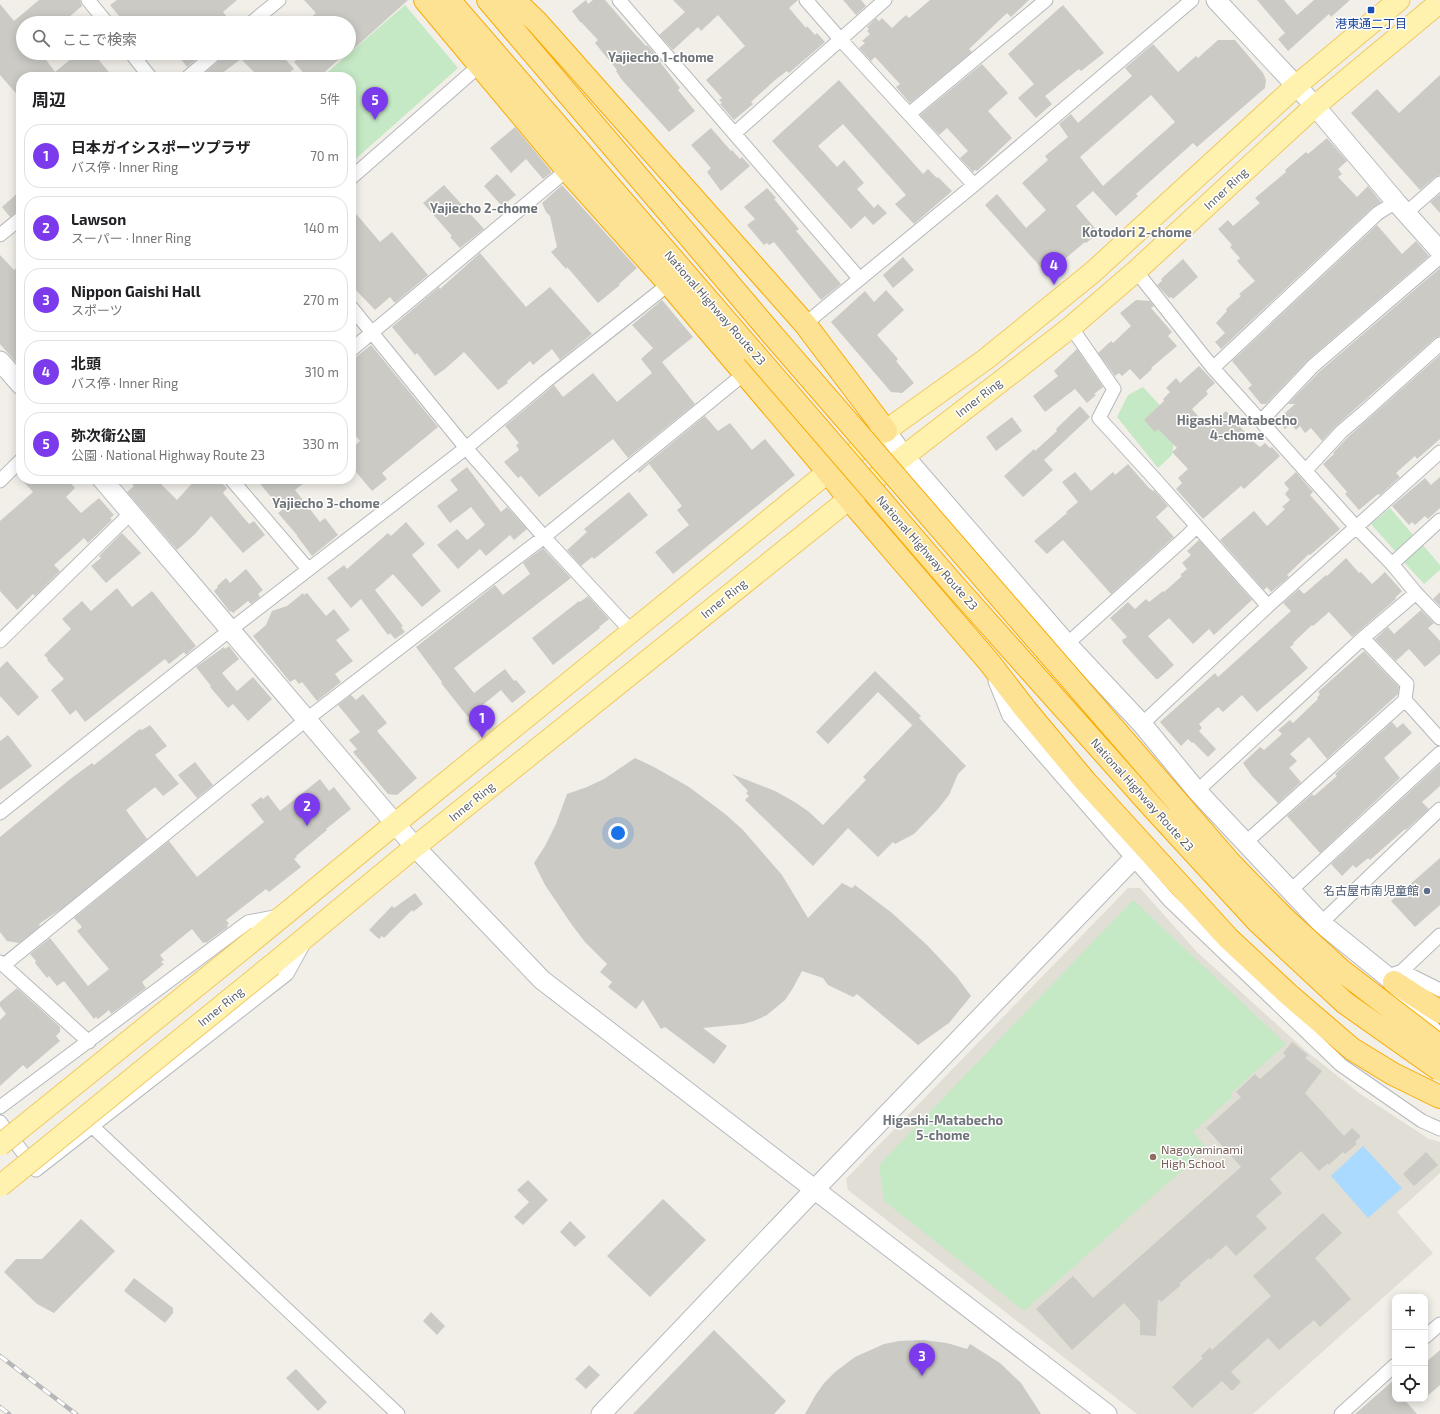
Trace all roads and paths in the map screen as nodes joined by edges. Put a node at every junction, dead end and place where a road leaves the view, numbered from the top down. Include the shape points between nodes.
1 (88, 0) edge
2 (279, 0) edge
3 (425, 0) edge
4 (449, 0) edge
5 (488, 0) edge
6 (514, 0) edge
7 (619, 0) edge
8 (806, 0) edge
9 (885, 0) edge
10 (1046, 0) edge
11 (1192, 0) edge
12 (1216, 0) edge
13 (1399, 0) edge
14 (1440, 2) edge
15 (101, 16) edge
16 (260, 16) edge
17 (840, 39) junction
18 (486, 58) junction
19 (137, 60) edge
20 (208, 60) edge
21 (146, 72) edge
22 (194, 72) edge
23 (1297, 85) junction
24 (1315, 106) junction
25 (909, 114) junction
26 (735, 133) junction
27 (568, 170) junction
28 (356, 174) edge
29 (1440, 183) edge
30 (974, 185) junction
31 (1401, 208) junction
32 (16, 222) edge
33 (0, 235) edge
34 (1440, 251) edge
35 (1440, 258) edge
36 (1136, 271) junction
37 (859, 278) junction
38 (669, 284) junction
39 (356, 313) edge
40 (804, 324) junction
41 (1071, 327) junction
42 (372, 332) junction
43 (1440, 344) edge
44 (356, 346) edge
45 (0, 361) edge
46 (1213, 368) junction
47 (744, 374) junction
48 (16, 379) edge
49 (1261, 420) junction
50 (886, 431) junction
51 (466, 448) junction
52 (1440, 452) edge
53 (904, 456) junction
54 (16, 465) edge
55 (1306, 470) junction
56 (828, 472) junction
57 (0, 481) edge
58 (106, 484) edge
59 (235, 484) edge
60 (848, 499) junction
61 (131, 513) junction
62 (1440, 520) edge
63 (1196, 527) junction
64 (1356, 527) junction
65 (544, 537) junction
66 (1392, 564) junction
67 (308, 569) junction
68 (1416, 593) junction
69 (1268, 606) junction
70 (1440, 618) edge
71 (230, 630) junction
72 (632, 632) junction
73 (1363, 638) junction
74 (0, 641) edge
75 (1067, 644) junction
76 (989, 662) junction
77 (1405, 700) junction
78 (307, 719) junction
79 (1142, 724) junction
80 (1440, 739) edge
81 (1440, 753) edge
82 (1197, 791) junction
83 (1440, 809) edge
84 (0, 813) edge
85 (396, 823) junction
86 (1245, 843) junction
87 (415, 847) junction
88 (1133, 859) junction
89 (1290, 891) junction
90 (286, 914) junction
91 (1320, 923) junction
92 (1440, 935) edge
93 (307, 938) junction
94 (2, 963) edge
95 (1395, 976) junction
96 (1440, 990) edge
97 (1440, 1012) edge
98 (88, 1042) junction
99 (1440, 1042) edge
100 (1440, 1046) edge
101 (1440, 1070) edge
102 (1440, 1097) edge
103 (0, 1107) edge
104 (0, 1122) edge
105 (92, 1126) junction
106 (1440, 1129) edge
107 (0, 1145) edge
108 (0, 1186) edge
109 (815, 1189) junction
110 (1440, 1324) edge
111 (1428, 1334) edge
112 (1394, 1366) edge
113 (398, 1414) edge
114 (601, 1414) edge
115 (1107, 1414) edge
116 (1341, 1414) edge

1 - 15 street
2 - 16 street
3 - 18 highway
4 - 18 highway, National Highway Route 23
5 - 100 highway, National Highway Route 23, bridge via 771,333 1233,866 1284,918 1342,971
6 - 40 highway via 537,22
7 - 26 street
8 - 17 street
9 - 17 street
10 - 25 street
11 - 30 street
12 - 23 street
13 - 23 main road
14 - 24 main road, Inner Ring
17 - 25 street
17 - 26 street
18 - 27 highway
18 - 28 street
18 - 101 highway, National Highway Route 23, bridge via 954,586 1258,923 1345,1003
19 - 21 street
20 - 22 street
23 - 24 street
23 - 50 main road via 1092,272 986,359
24 - 31 street
24 - 36 main road, Inner Ring
25 - 30 street
26 - 37 street
27 - 38 highway
27 - 42 street
29 - 31 street
30 - 37 street
31 - 34 street
31 - 46 street via 1378,213
32 - 33 street
35 - 49 street via 1313,366
36 - 41 main road, Inner Ring
36 - 46 street
37 - 40 street
38 - 47 highway
38 - 51 street
39 - 42 street
40 - 50 highway
41 - 53 main road, Inner Ring
41 - 63 street via 1114,389 1099,418
42 - 44 street
42 - 51 street
43 - 55 street via 1342,431
45 - 48 street
46 - 49 street
47 - 56 highway
47 - 65 street
49 - 55 street
50 - 53 street
50 - 56 main road
51 - 65 street
51 - 67 street
52 - 64 street
53 - 60 main road, Inner Ring
53 - 75 street
54 - 57 street
55 - 64 street
56 - 60 highway
56 - 72 main road
58 - 61 street
59 - 67 street
60 - 76 highway
60 - 87 main road, Inner Ring
61 - 71 street
61 - 74 street
62 - 66 street
63 - 69 street
63 - 75 street
64 - 66 street
64 - 69 street
65 - 72 street
65 - 78 street
66 - 68 street
67 - 71 street
68 - 70 street
68 - 73 street
69 - 79 street
71 - 78 street
71 - 84 street
72 - 85 main road
73 - 77 street via 1408,684
73 - 82 street
75 - 79 street
76 - 88 street via 1009,716
76 - 102 highway via 1085,781 1228,938 1288,994 1352,1048 1393,1074
77 - 80 street
77 - 86 street
78 - 85 street
78 - 94 street
79 - 82 street
81 - 89 street
82 - 86 street
83 - 91 street
85 - 87 street
85 - 90 main road
86 - 89 street
87 - 93 main road, Inner Ring
87 - 109 street via 542,980
88 - 106 street via 1169,900 1342,1065 1422,1121
88 - 109 street
89 - 91 street
90 - 98 street via 248,922
90 - 107 main road, bridge
91 - 95 street
92 - 95 street
93 - 105 street via 287,974
93 - 108 main road, Inner Ring, bridge
94 - 98 street
95 - 96 street
95 - 97 highway
95 - 99 street
98 - 103 street
104 - 105 street via 36,1170
105 - 113 street
109 - 114 street
109 - 115 street
110 - 111 street
112 - 116 street

